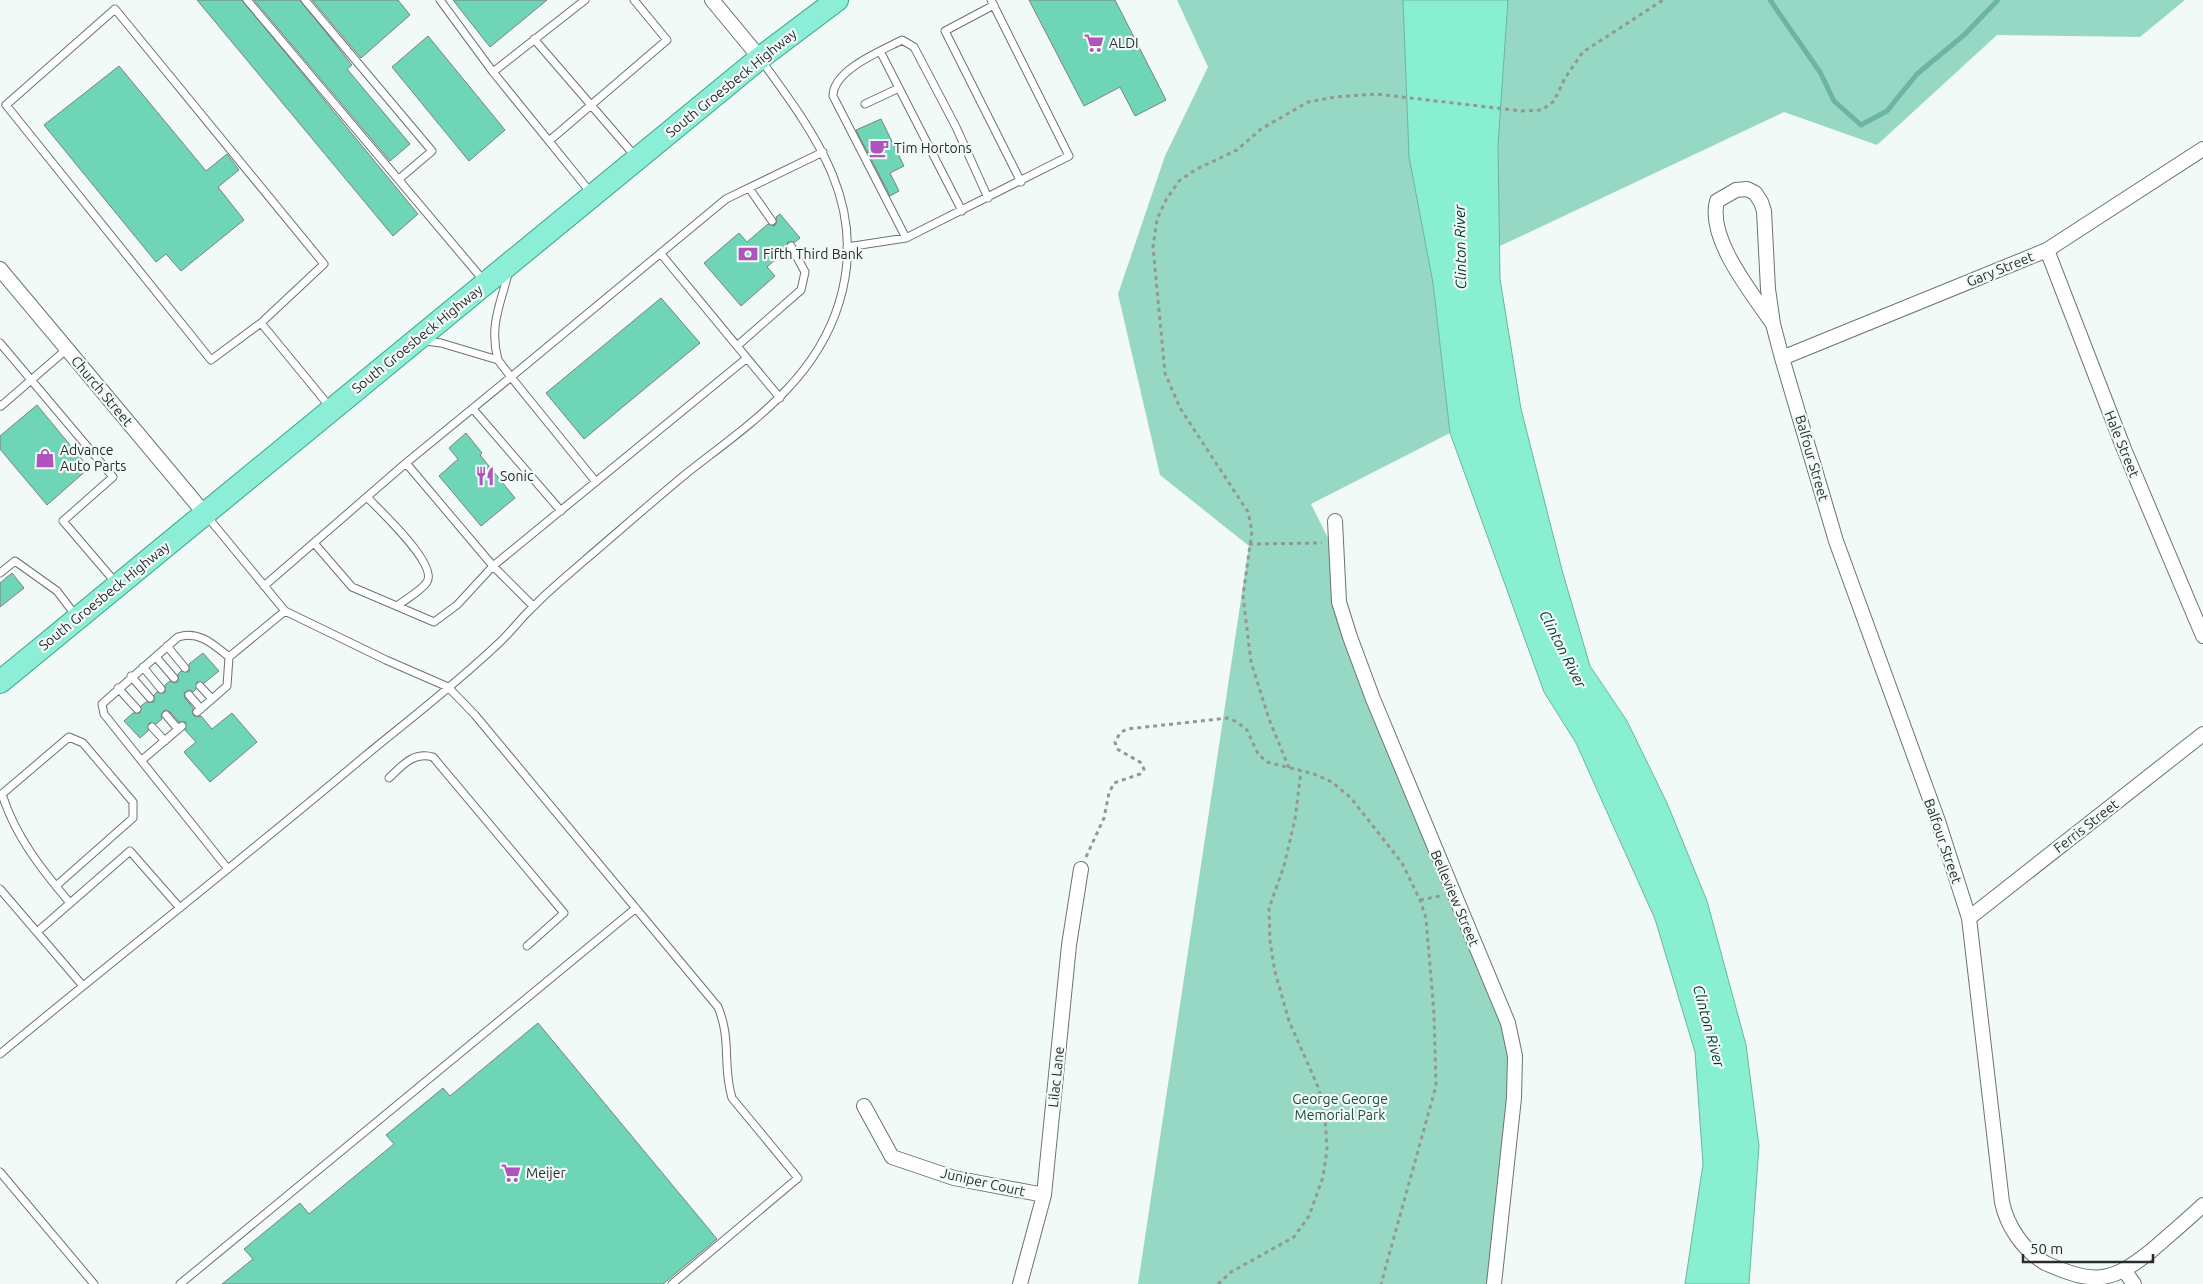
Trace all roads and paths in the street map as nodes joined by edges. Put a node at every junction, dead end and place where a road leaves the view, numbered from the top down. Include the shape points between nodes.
1 (247, 0) edge
2 (305, 0) edge
3 (440, 0) edge
4 (585, 0) edge
5 (634, 0) edge
6 (712, 0) edge
7 (837, 0) edge
8 (1663, 0) edge
9 (993, 2) edge
10 (534, 39) junction
11 (880, 51) junction
12 (760, 58) junction
13 (494, 72) junction
14 (899, 88) junction
15 (591, 104) junction
16 (865, 104) dead end
17 (549, 140) junction
18 (2203, 149) edge
19 (823, 152) junction
20 (637, 158) junction
21 (399, 179) junction
22 (1021, 182) junction
23 (749, 188) junction
24 (593, 195) junction
25 (988, 198) junction
26 (962, 211) junction
27 (772, 221) dead end
28 (906, 238) junction
29 (791, 246) dead end
30 (847, 247) junction
31 (2047, 250) junction
32 (661, 254) junction
33 (510, 263) junction
34 (0, 269) edge
35 (486, 283) junction
36 (261, 323) junction
37 (1773, 324) junction
38 (0, 343) edge
39 (412, 343) junction
40 (737, 346) junction
41 (67, 349) junction
42 (747, 358) junction
43 (1782, 358) junction
44 (498, 360) junction
45 (511, 377) junction
46 (32, 380) junction
47 (780, 398) junction
48 (0, 405) edge
49 (472, 408) junction
50 (332, 409) junction
51 (406, 463) junction
52 (596, 482) junction
53 (367, 496) junction
54 (561, 511) junction
55 (205, 514) junction
56 (1335, 521) dead end
57 (314, 543) junction
58 (1335, 543) junction
59 (1250, 544) junction
60 (492, 566) junction
61 (0, 573) edge
62 (118, 586) junction
63 (264, 586) junction
64 (397, 606) junction
65 (533, 606) junction
66 (285, 611) junction
67 (78, 618) junction
68 (2203, 636) edge
69 (168, 646) junction
70 (156, 656) junction
71 (229, 657) junction
72 (143, 667) junction
73 (185, 668) dead end
74 (131, 676) junction
75 (174, 678) dead end
76 (0, 682) edge
77 (200, 686) dead end
78 (448, 687) junction
79 (118, 688) junction
80 (161, 689) dead end
81 (189, 695) dead end
82 (150, 698) dead end
83 (212, 699) junction
84 (137, 709) dead end
85 (166, 715) dead end
86 (152, 727) dead end
87 (2203, 734) edge
88 (164, 741) junction
89 (142, 760) junction
90 (1289, 768) junction
91 (1301, 771) junction
92 (389, 778) dead end
93 (228, 869) junction
94 (1081, 869) joint
95 (56, 886) junction
96 (0, 889) edge
97 (70, 903) junction
98 (180, 908) junction
99 (636, 908) junction
100 (1969, 918) junction
101 (37, 932) junction
102 (527, 946) dead end
103 (83, 986) junction
104 (0, 1054) edge
105 (864, 1106) dead end
106 (0, 1172) edge
107 (1044, 1195) junction
108 (2203, 1206) edge
109 (2130, 1278) edge
110 (94, 1284) edge
111 (180, 1284) edge
112 (672, 1284) edge
113 (1020, 1284) edge
114 (1218, 1284) edge
115 (1381, 1284) edge
116 (1494, 1284) edge

1 - 21 lane
2 - 21 lane via 432,151
3 - 13 lane
4 - 10 lane
5 - 15 lane via 667,40
6 - 12 street
7 - 12 main road, South Groesbeck Highway
8 - 59 path via 1583,52 1554,101 1542,110 1522,111 1376,94 1308,102 1261,129 1238,150 1179,181 1157,219 1153,247 1165,373 1180,408 1248,512 1252,531
9 - 22 lane via 945,31
9 - 22 lane via 1069,156
10 - 13 lane
10 - 15 lane
11 - 14 lane
11 - 25 lane via 902,40 914,47 956,127
11 - 28 lane via 840,78 833,88 833,96
12 - 19 lane
12 - 20 main road, South Groesbeck Highway
13 - 17 lane
14 - 16 lane
14 - 26 lane
15 - 17 lane
15 - 20 lane
17 - 24 lane
18 - 31 street, Gary Street
19 - 23 lane
19 - 30 lane via 843,200
20 - 24 main road, South Groesbeck Highway
21 - 35 lane
22 - 25 lane
23 - 27 lane
23 - 32 lane via 726,199
24 - 33 main road, South Groesbeck Highway
25 - 26 lane
26 - 28 lane
28 - 30 lane
29 - 40 lane via 805,272 801,290
30 - 47 lane via 846,272 828,333
31 - 43 street, Gary Street
31 - 68 street, Hale Street via 2131,467
32 - 40 lane
32 - 45 lane
33 - 35 main road, South Groesbeck Highway
33 - 44 lane via 494,321
34 - 41 street, Church Street
35 - 39 main road, South Groesbeck Highway
36 - 36 lane via 324,264 115,9 6,105 211,360
36 - 50 lane
37 - 37 street, Balfour Street via 1764,211 1755,193 1747,189 1736,190 1717,201 1714,211 1716,228 1732,262
37 - 43 street, Balfour Street
38 - 46 lane
39 - 44 lane via 429,340
39 - 50 main road, South Groesbeck Highway
40 - 42 lane
41 - 46 lane
41 - 55 street, Church Street
42 - 47 lane
42 - 52 lane
43 - 100 street, Balfour Street via 1836,541 1938,821
44 - 45 lane
45 - 49 lane
45 - 52 lane
46 - 48 lane
46 - 62 lane via 113,477 63,521
47 - 65 lane via 655,499
49 - 51 lane
49 - 54 lane
50 - 55 main road, South Groesbeck Highway
51 - 53 lane
51 - 60 lane
52 - 54 lane
53 - 57 lane
53 - 64 lane via 423,558 429,573 426,582
54 - 60 lane
55 - 62 main road, South Groesbeck Highway
55 - 63 lane
56 - 58 street, Belleview Street
57 - 63 lane
57 - 64 lane via 352,587
58 - 59 path
58 - 116 street, Belleview Street via 1338,602 1350,637 1508,1023 1515,1056 1514,1098
59 - 90 path via 1243,596 1251,662
60 - 64 lane via 457,605 434,622
60 - 65 lane
61 - 67 lane via 15,561 57,591
62 - 67 main road, South Groesbeck Highway
63 - 66 lane
65 - 78 lane via 500,642
66 - 71 lane
66 - 78 lane
67 - 76 main road, South Groesbeck Highway
69 - 70 lane
69 - 71 lane via 178,637 195,636 209,640
69 - 73 lane
70 - 72 lane
70 - 75 lane
71 - 83 lane via 227,686
72 - 74 lane
72 - 80 lane
74 - 79 lane
74 - 82 lane
77 - 83 lane
78 - 93 lane
78 - 99 lane
79 - 84 lane
79 - 89 lane via 104,700 101,709
81 - 83 lane via 199,711
85 - 88 lane via 180,728
86 - 88 lane
87 - 100 street, Ferris Street
88 - 89 lane
89 - 93 lane
90 - 91 path
90 - 94 path via 1267,762 1258,754 1247,730 1228,718 1127,729 1115,742 1144,769 1140,774 1114,783 1104,818
91 - 114 path via 1295,819 1284,866 1269,908 1270,941 1289,1021 1319,1089 1327,1150 1323,1177 1309,1216 1294,1237 1231,1272
91 - 115 path via 1332,782 1351,798 1402,863 1426,918 1436,1086
92 - 102 lane via 415,756 425,754 434,757 564,913
93 - 98 lane
94 - 107 street, Lilac Lane via 1069,945
95 - 95 lane via 22,839 8,814 2,794 69,737 83,743 133,802 132,818
95 - 97 lane
96 - 101 lane
97 - 98 lane via 130,850
97 - 101 lane
98 - 103 lane
99 - 111 lane
99 - 112 lane via 718,1007 728,1040 728,1085 732,1098 798,1178
100 - 109 street, Balfour Street via 2002,1202 2008,1221 2031,1252 2065,1274 2097,1281
101 - 103 lane
103 - 104 lane
105 - 107 street, Juniper Court via 892,1157 954,1178
106 - 110 lane
107 - 113 street, Lilac Lane
108 - 109 street

